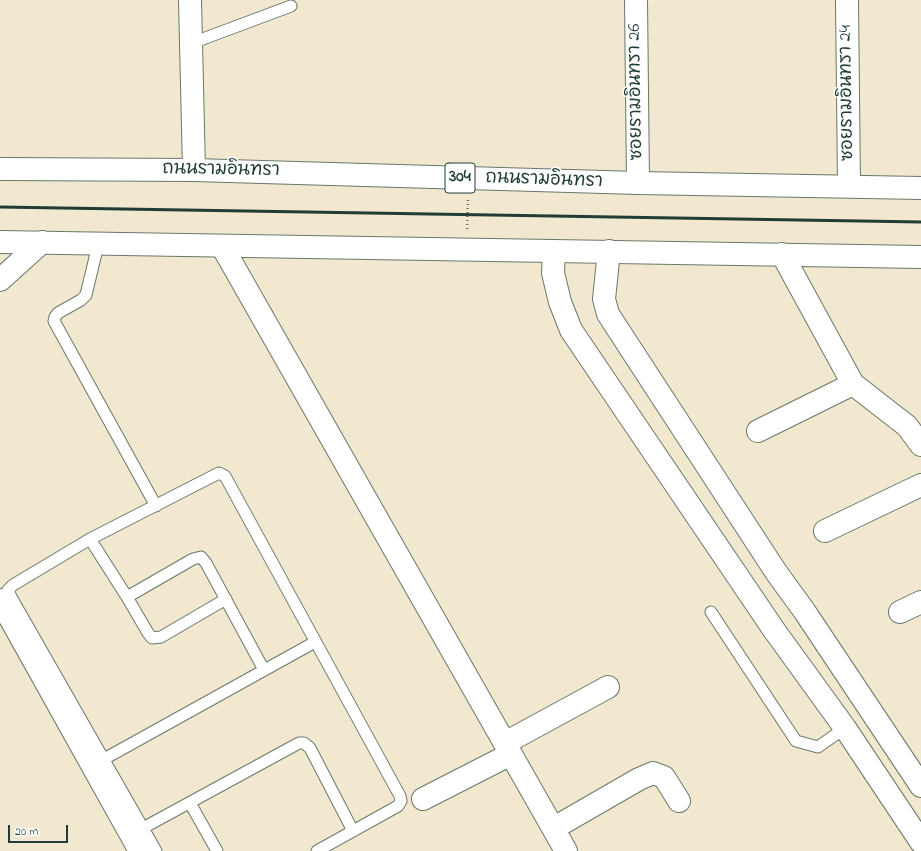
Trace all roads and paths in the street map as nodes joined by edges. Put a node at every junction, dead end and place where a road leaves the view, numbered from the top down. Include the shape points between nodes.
1 (190, 0) edge
2 (636, 0) edge
3 (846, 0) edge
4 (291, 6) dead end
5 (192, 43) junction
6 (0, 169) edge
7 (194, 170) junction
8 (468, 178) junction
9 (638, 183) junction
10 (849, 186) junction
11 (921, 188) edge
12 (0, 242) edge
13 (39, 242) junction
14 (98, 245) junction
15 (222, 246) junction
16 (467, 250) junction
17 (0, 251) edge
18 (609, 251) junction
19 (554, 252) junction
20 (782, 254) junction
21 (921, 257) edge
22 (0, 280) edge
23 (853, 384) junction
24 (914, 427) edge
25 (758, 431) dead end
26 (921, 445) edge
27 (921, 485) edge
28 (156, 506) junction
29 (824, 531) dead end
30 (90, 539) junction
31 (127, 597) junction
32 (226, 599) junction
33 (0, 600) edge
34 (921, 602) edge
35 (711, 612) dead end
36 (900, 612) dead end
37 (315, 642) junction
38 (264, 670) junction
39 (608, 687) dead end
40 (845, 728) junction
41 (508, 749) junction
42 (104, 759) junction
43 (921, 786) edge
44 (423, 799) dead end
45 (679, 802) dead end
46 (190, 803) junction
47 (143, 828) junction
48 (554, 828) junction
49 (353, 831) junction
50 (921, 842) edge
51 (140, 851) edge
52 (156, 851) edge
53 (217, 851) edge
54 (316, 851) edge
55 (566, 851) edge

1 - 5 street
2 - 9 street, ซอยรามอินทรา 26
3 - 10 street, ซอยรามอินทรา 24
4 - 5 lane
5 - 7 street
6 - 7 street, ถนนรามอินทรา / 304
7 - 8 street, ถนนรามอินทรา / 304
8 - 9 street, ถนนรามอินทรา / 304
8 - 16 path
9 - 10 street, ถนนรามอินทรา / 304
10 - 11 street, ถนนรามอินทรา / 304
12 - 13 street
13 - 14 street
13 - 17 street
13 - 22 street
14 - 15 street
14 - 28 lane via 86,295 58,313 54,321
15 - 16 street
15 - 41 street
16 - 19 street
18 - 19 street
18 - 20 street
18 - 43 street via 604,299 608,314 776,572
19 - 40 street via 553,274 571,330 774,630
20 - 21 street
20 - 23 street
23 - 24 street
23 - 25 street
24 - 26 street
27 - 29 street
28 - 30 lane
28 - 37 lane via 214,475 219,473 225,476
30 - 31 lane
30 - 42 lane via 8,590
31 - 32 lane via 152,638 161,637
31 - 32 lane via 200,557
32 - 38 lane
33 - 51 street
34 - 36 street
35 - 40 lane via 796,741 818,747
37 - 38 lane
37 - 49 lane via 400,796 398,806
38 - 42 lane
39 - 41 street
40 - 50 street
41 - 44 street
41 - 48 street
42 - 47 lane
45 - 48 street via 664,777 653,773
46 - 47 lane
46 - 49 lane via 299,743 304,743 310,748
46 - 53 lane
47 - 52 lane
48 - 55 street
49 - 54 lane

